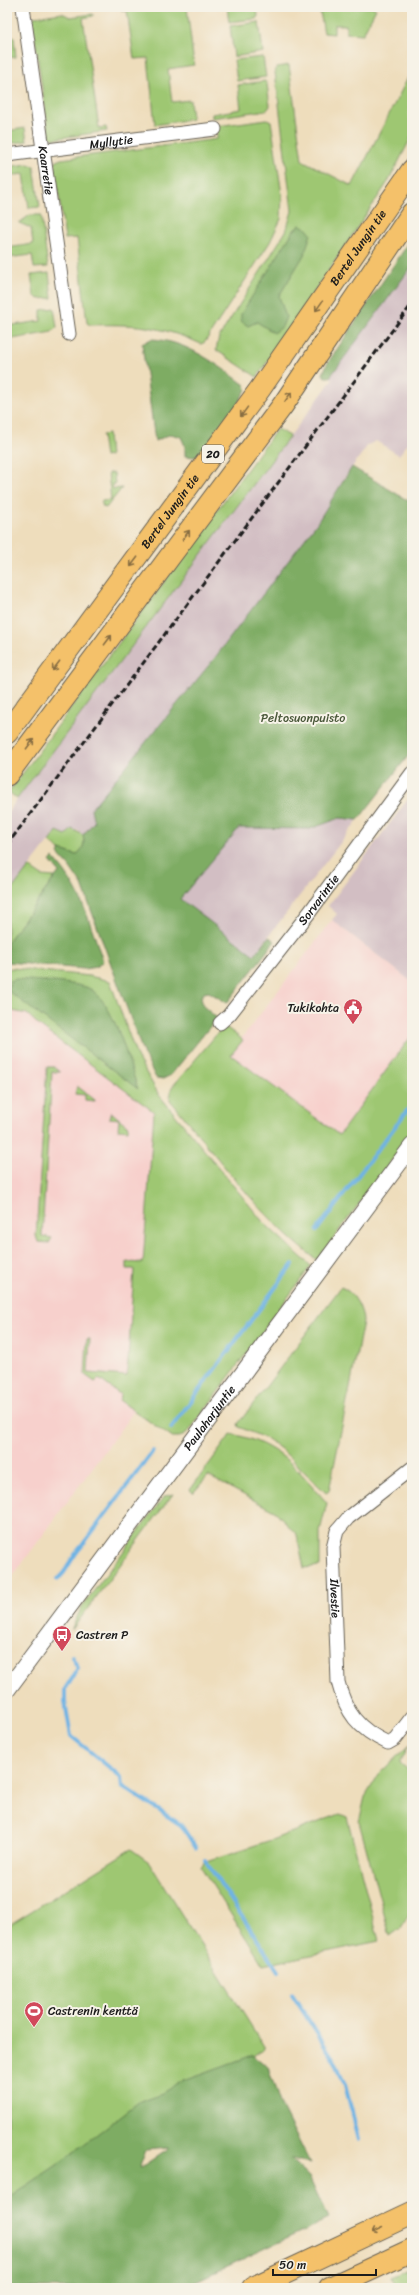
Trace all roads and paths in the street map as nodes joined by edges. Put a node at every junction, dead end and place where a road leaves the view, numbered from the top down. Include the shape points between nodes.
1 (23, 7) edge
2 (215, 129) dead end
3 (42, 151) junction
4 (7, 155) edge
5 (412, 170) edge
6 (412, 213) edge
7 (69, 334) dead end
8 (7, 733) edge
9 (412, 773) edge
10 (7, 775) edge
11 (220, 1023) dead end
12 (412, 1146) edge
13 (412, 1468) edge
14 (7, 1690) edge
15 (412, 1716) edge
16 (412, 2213) edge
17 (412, 2250) edge
18 (253, 2288) edge
19 (330, 2288) edge

1 - 3 street, Kaarretie
2 - 3 street, Myllytie
3 - 4 street, Myllytie
3 - 7 street, Kaarretie
5 -> 8 highway, Bertel Jungin tie / 20 via 260,389
10 -> 6 highway, Bertel Jungin tie / 20 via 283,405
9 - 11 street, Sorvarintie via 309,912 229,1015
12 - 14 street, Paulaharjuntie
13 - 15 street, Ilvestie via 348,1518 337,1531 333,1547 338,1682 341,1694 352,1716 362,1728 388,1743 395,1740
16 -> 18 highway
17 - 19 highway

